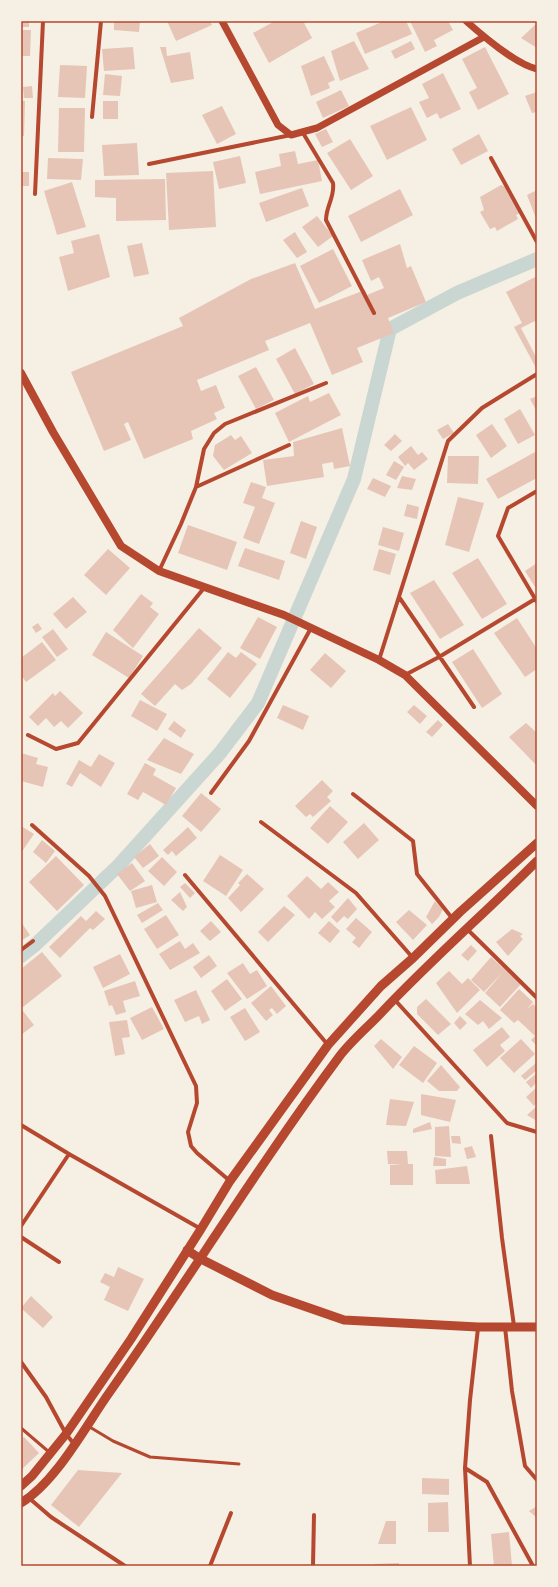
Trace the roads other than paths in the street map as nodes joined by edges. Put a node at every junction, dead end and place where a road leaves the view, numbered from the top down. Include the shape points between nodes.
1 (43, 21) edge
2 (101, 21) edge
3 (222, 21) edge
4 (466, 21) edge
5 (484, 37) junction
6 (537, 69) edge
7 (92, 117) dead end
8 (302, 133) junction
9 (291, 135) junction
10 (491, 158) dead end
11 (149, 164) dead end
12 (35, 194) dead end
13 (537, 242) edge
14 (374, 313) dead end
15 (21, 373) edge
16 (537, 374) edge
17 (326, 383) dead end
18 (289, 445) dead end
19 (196, 487) junction
20 (537, 491) edge
21 (159, 571) junction
22 (204, 588) junction
23 (399, 596) junction
24 (536, 601) edge
25 (312, 627) junction
26 (439, 657) junction
27 (379, 660) junction
28 (405, 675) junction
29 (474, 707) dead end
30 (28, 735) dead end
31 (211, 793) dead end
32 (354, 794) dead end
33 (537, 806) edge
34 (261, 822) dead end
35 (32, 825) dead end
36 (537, 842) edge
37 (537, 861) edge
38 (185, 875) dead end
39 (453, 919) junction
40 (467, 929) junction
41 (32, 941) dead end
42 (21, 950) edge
43 (413, 958) junction
44 (537, 998) edge
45 (394, 999) junction
46 (328, 1045) junction
47 (21, 1125) edge
48 (537, 1132) edge
49 (491, 1136) dead end
50 (69, 1154) junction
51 (230, 1181) junction
52 (21, 1226) edge
53 (201, 1229) junction
54 (21, 1237) edge
55 (187, 1250) junction
56 (199, 1258) junction
57 (58, 1262) dead end
58 (478, 1327) junction
59 (509, 1327) junction
60 (537, 1327) edge
61 (21, 1362) edge
62 (86, 1425) junction
63 (21, 1428) edge
64 (66, 1434) junction
65 (75, 1445) junction
66 (51, 1453) junction
67 (239, 1464) dead end
68 (466, 1468) junction
69 (537, 1480) edge
70 (21, 1486) edge
71 (25, 1500) edge
72 (231, 1513) dead end
73 (314, 1514) dead end
74 (125, 1566) edge
75 (210, 1566) edge
76 (313, 1566) edge
77 (470, 1566) edge
78 (533, 1566) edge

1 - 12 street
2 - 7 street
3 - 9 street via 278,125
4 - 5 street
5 - 6 street via 527,66
5 - 8 street via 317,128
8 - 9 street
8 - 14 street via 333,183 334,191 326,212 326,220
9 - 11 street
10 - 13 street
15 - 21 main road via 121,546
16 - 23 street via 482,408 448,441
17 - 19 street via 225,424 214,433 204,449
18 - 19 street
19 - 21 street
20 - 24 street via 508,508 498,536
21 - 22 main road
22 - 25 main road
22 - 30 street via 78,743 56,749
23 - 26 street
23 - 27 street
24 - 26 street
25 - 27 main road
25 - 31 street via 249,741
26 - 28 street
26 - 29 street
27 - 28 main road
28 - 33 main road
32 - 39 street via 413,841 417,874
34 - 43 street via 356,892
35 - 51 street via 89,876 105,896 196,1086 197,1103 188,1132 191,1146
36 - 39 main road
37 - 40 main road
38 - 46 street
39 - 43 main road
40 - 44 street
40 - 45 main road
41 - 42 street
43 - 46 main road via 382,986
45 - 48 street via 507,1123
45 - 56 main road via 340,1055
46 - 51 main road
47 - 50 street
49 - 59 street
50 - 52 street
50 - 53 street
51 - 53 main road
53 - 55 main road
54 - 57 street
55 - 56 main road
55 - 64 main road via 131,1339
56 - 58 main road via 272,1295 344,1320
56 - 62 main road
58 - 59 main road
58 - 68 street
59 - 60 main road
59 - 69 street via 512,1391 524,1466
61 - 64 street via 46,1397
62 - 65 main road
62 - 67 lane via 112,1441 150,1456
63 - 66 lane
64 - 65 street
64 - 66 main road
65 - 71 main road via 54,1472
66 - 70 main road
68 - 77 street
68 - 78 street via 487,1482
71 - 74 street
72 - 75 street
73 - 76 street

